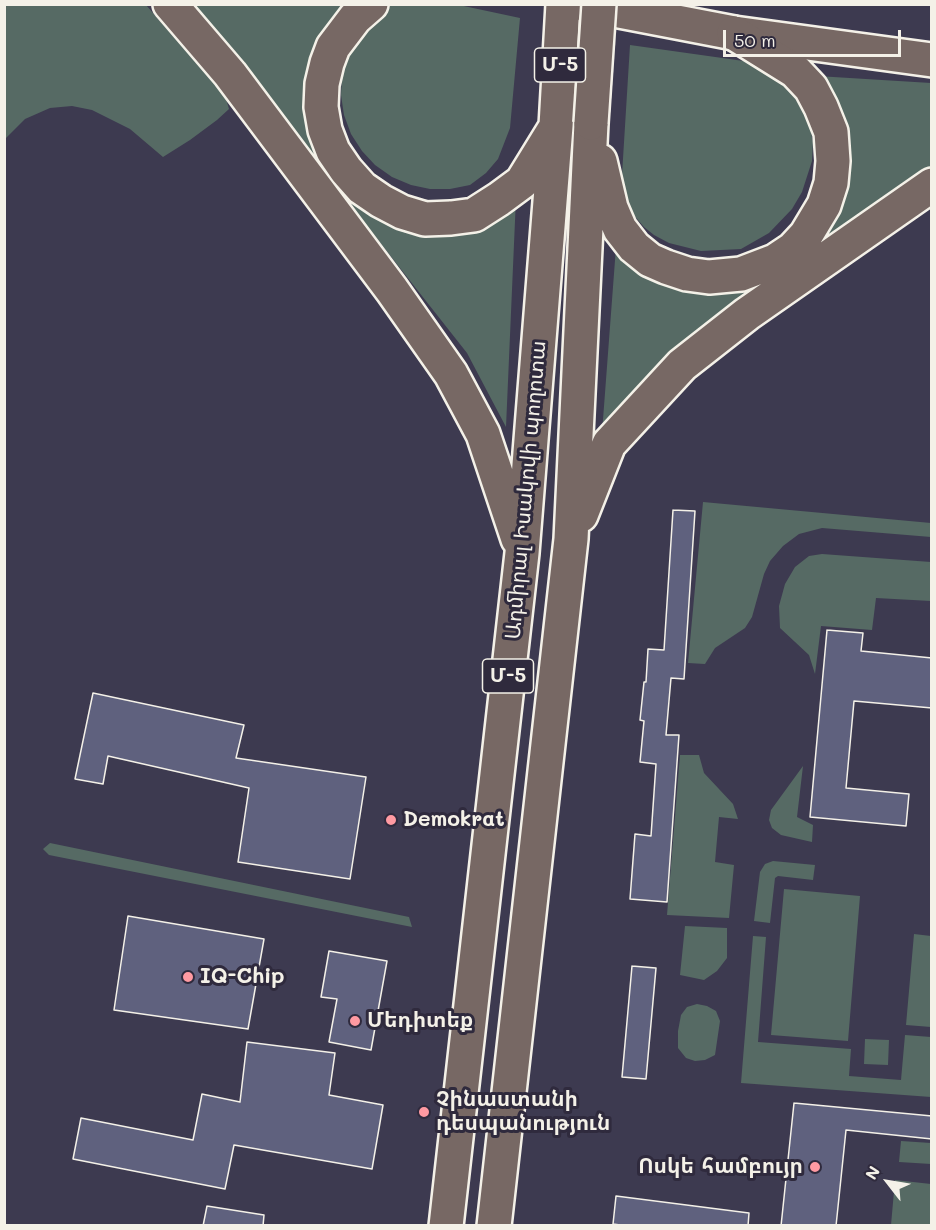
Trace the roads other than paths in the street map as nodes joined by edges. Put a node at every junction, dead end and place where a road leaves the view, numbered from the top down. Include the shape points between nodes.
1 (170, 4) edge
2 (371, 4) edge
3 (563, 4) edge
4 (583, 4) edge
5 (599, 4) edge
6 (734, 33) junction
7 (932, 60) edge
8 (591, 123) junction
9 (556, 126) junction
10 (932, 185) edge
11 (571, 539) junction
12 (522, 553) junction
13 (446, 1226) edge
14 (494, 1226) edge

1 - 12 main road via 230,74 451,374 483,434
2 - 9 main road via 333,47 322,84 321,107 333,151 362,188 381,201 425,219 474,214 522,182
3 - 9 main road, Ադմիրալ Իսակովի պողոտա / Մ-5
4 - 6 main road
5 - 8 main road, Ադմիրալ Իսակովի պողոտա / Մ-5, bridge
6 - 7 main road
6 - 8 main road via 795,71 811,88 831,132 832,172 824,205 806,235 775,261 741,274 709,277 687,274 650,260 620,230
8 - 11 main road, Ադմիրալ Իսակովի պողոտա / Մ-5
9 - 12 main road, Ադմիրալ Իսակովի պողոտա / Մ-5
10 - 11 main road via 747,314 682,365 609,444
11 - 14 main road, Ադմիրալ Իսակովի պողոտա / Մ-5
12 - 13 main road, Ադմիրալ Իսակովի պողոտա / Մ-5

